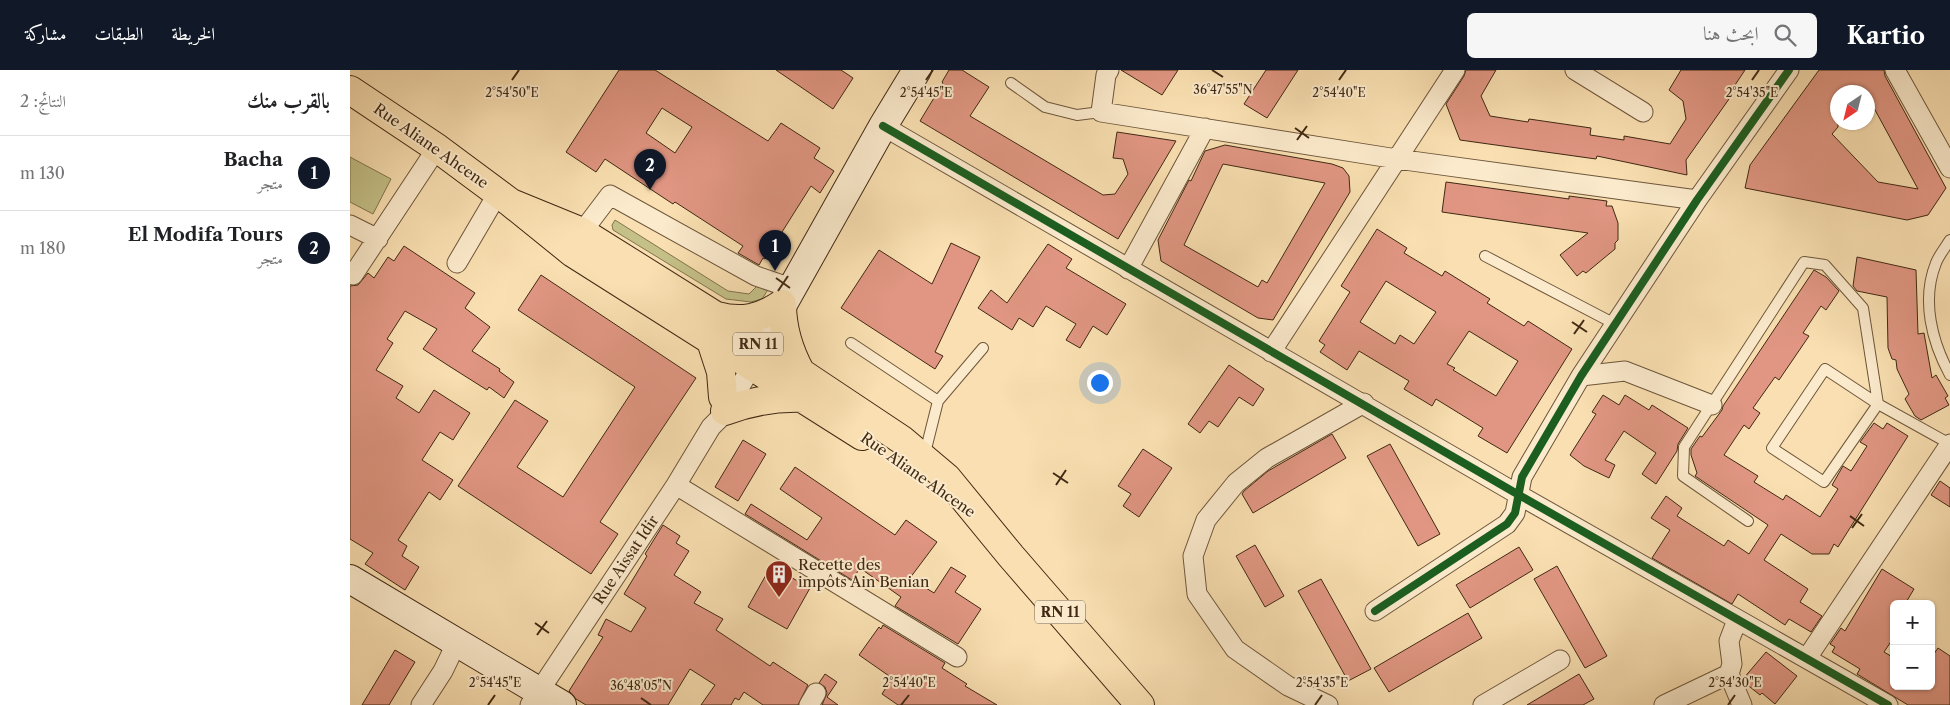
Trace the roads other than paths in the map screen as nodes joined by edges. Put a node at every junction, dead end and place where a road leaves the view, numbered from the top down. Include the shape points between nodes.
1 (917, 70) edge
2 (1109, 70) edge
3 (1455, 70) edge
4 (1575, 70) edge
5 (1789, 70) edge
6 (1895, 70) edge
7 (1011, 83) dead end
8 (350, 90) edge
9 (1101, 112) junction
10 (1643, 112) dead end
11 (883, 126) junction
12 (1205, 128) junction
13 (438, 148) junction
14 (1397, 159) junction
15 (1950, 168) edge
16 (505, 198) junction
17 (1697, 200) junction
18 (350, 225) edge
19 (582, 232) junction
20 (378, 239) junction
21 (1950, 240) edge
22 (1485, 256) dead end
23 (457, 263) dead end
24 (1128, 269) junction
25 (353, 275) dead end
26 (786, 296) junction
27 (1616, 324) junction
28 (713, 327) junction
29 (851, 343) dead end
30 (984, 348) dead end
31 (1271, 352) junction
32 (754, 354) junction
33 (1950, 375) edge
34 (1581, 376) junction
35 (802, 386) junction
36 (938, 401) junction
37 (1364, 403) junction
38 (1878, 404) junction
39 (1712, 405) junction
40 (720, 412) junction
41 (1950, 444) edge
42 (924, 458) junction
43 (676, 485) junction
44 (1519, 495) junction
45 (979, 519) junction
46 (1748, 521) dead end
47 (350, 579) edge
48 (1375, 611) dead end
49 (1737, 620) junction
50 (457, 642) junction
51 (957, 657) dead end
52 (1806, 658) junction
53 (1560, 660) dead end
54 (1729, 674) junction
55 (534, 698) edge
56 (421, 705) edge
57 (562, 705) edge
58 (1140, 705) edge
59 (1328, 705) edge
60 (1483, 705) edge
61 (1664, 705) edge
62 (1742, 705) edge
63 (1888, 705) edge

1 - 11 main road
2 - 9 street
3 - 14 street
4 - 10 street
5 - 17 street
6 - 15 street
7 - 9 lane via 1045,107 1077,115
8 - 13 main road, Rue Aliane Ahcene / RN 11
9 - 12 street
11 - 24 street
11 - 26 main road
12 - 14 street
12 - 24 street
13 - 16 main road, Rue Aliane Ahcene / RN 11
13 - 20 street
14 - 17 street
14 - 31 street
16 - 19 main road, Rue Aliane Ahcene / RN 11
16 - 23 street
16 - 28 main road, Rue Aliane Ahcene / RN 11 via 573,253
17 - 27 street
18 - 20 street
19 - 26 street via 610,195
19 - 28 main road, Rue Aliane Ahcene / RN 11
20 - 25 street
21 - 33 lane via 1936,263 1929,305 1935,342
22 - 27 lane
24 - 31 street
26 - 28 main road via 757,317
26 - 32 main road
26 - 35 main road via 782,318
27 - 34 street
28 - 32 main road, Rue Aliane Ahcene / RN 11
28 - 40 main road via 721,372
29 - 36 lane
30 - 36 lane
31 - 37 street
32 - 35 main road, Rue Aliane Ahcene / RN 11
32 - 40 street, Rue Aissat Idir via 748,373
34 - 39 street via 1625,370
34 - 44 street via 1522,477
35 - 40 main road
35 - 42 main road, Rue Aliane Ahcene / RN 11 via 902,440
35 - 45 main road, Rue Aliane Ahcene / RN 11 via 870,442
36 - 42 lane
37 - 44 street
37 - 59 street via 1267,458 1236,483 1206,520 1193,556 1197,594 1235,649 1288,686
38 - 38 lane via 1824,482 1772,448 1825,369
38 - 39 lane via 1863,308 1825,266 1804,262
38 - 41 lane
39 - 46 lane via 1684,447 1683,476
40 - 43 street, Rue Aissat Idir
41 - 52 street
42 - 45 main road, Rue Aliane Ahcene / RN 11 via 947,478
43 - 51 street
43 - 55 street, Rue Aissat Idir
44 - 48 street via 1515,513 1507,524
44 - 49 street
45 - 58 main road, RN 11
47 - 50 main road
49 - 52 street
49 - 54 street via 1729,641 1732,664
50 - 55 main road
50 - 56 street
52 - 63 street
53 - 60 street
54 - 61 street
54 - 62 street
55 - 57 main road

